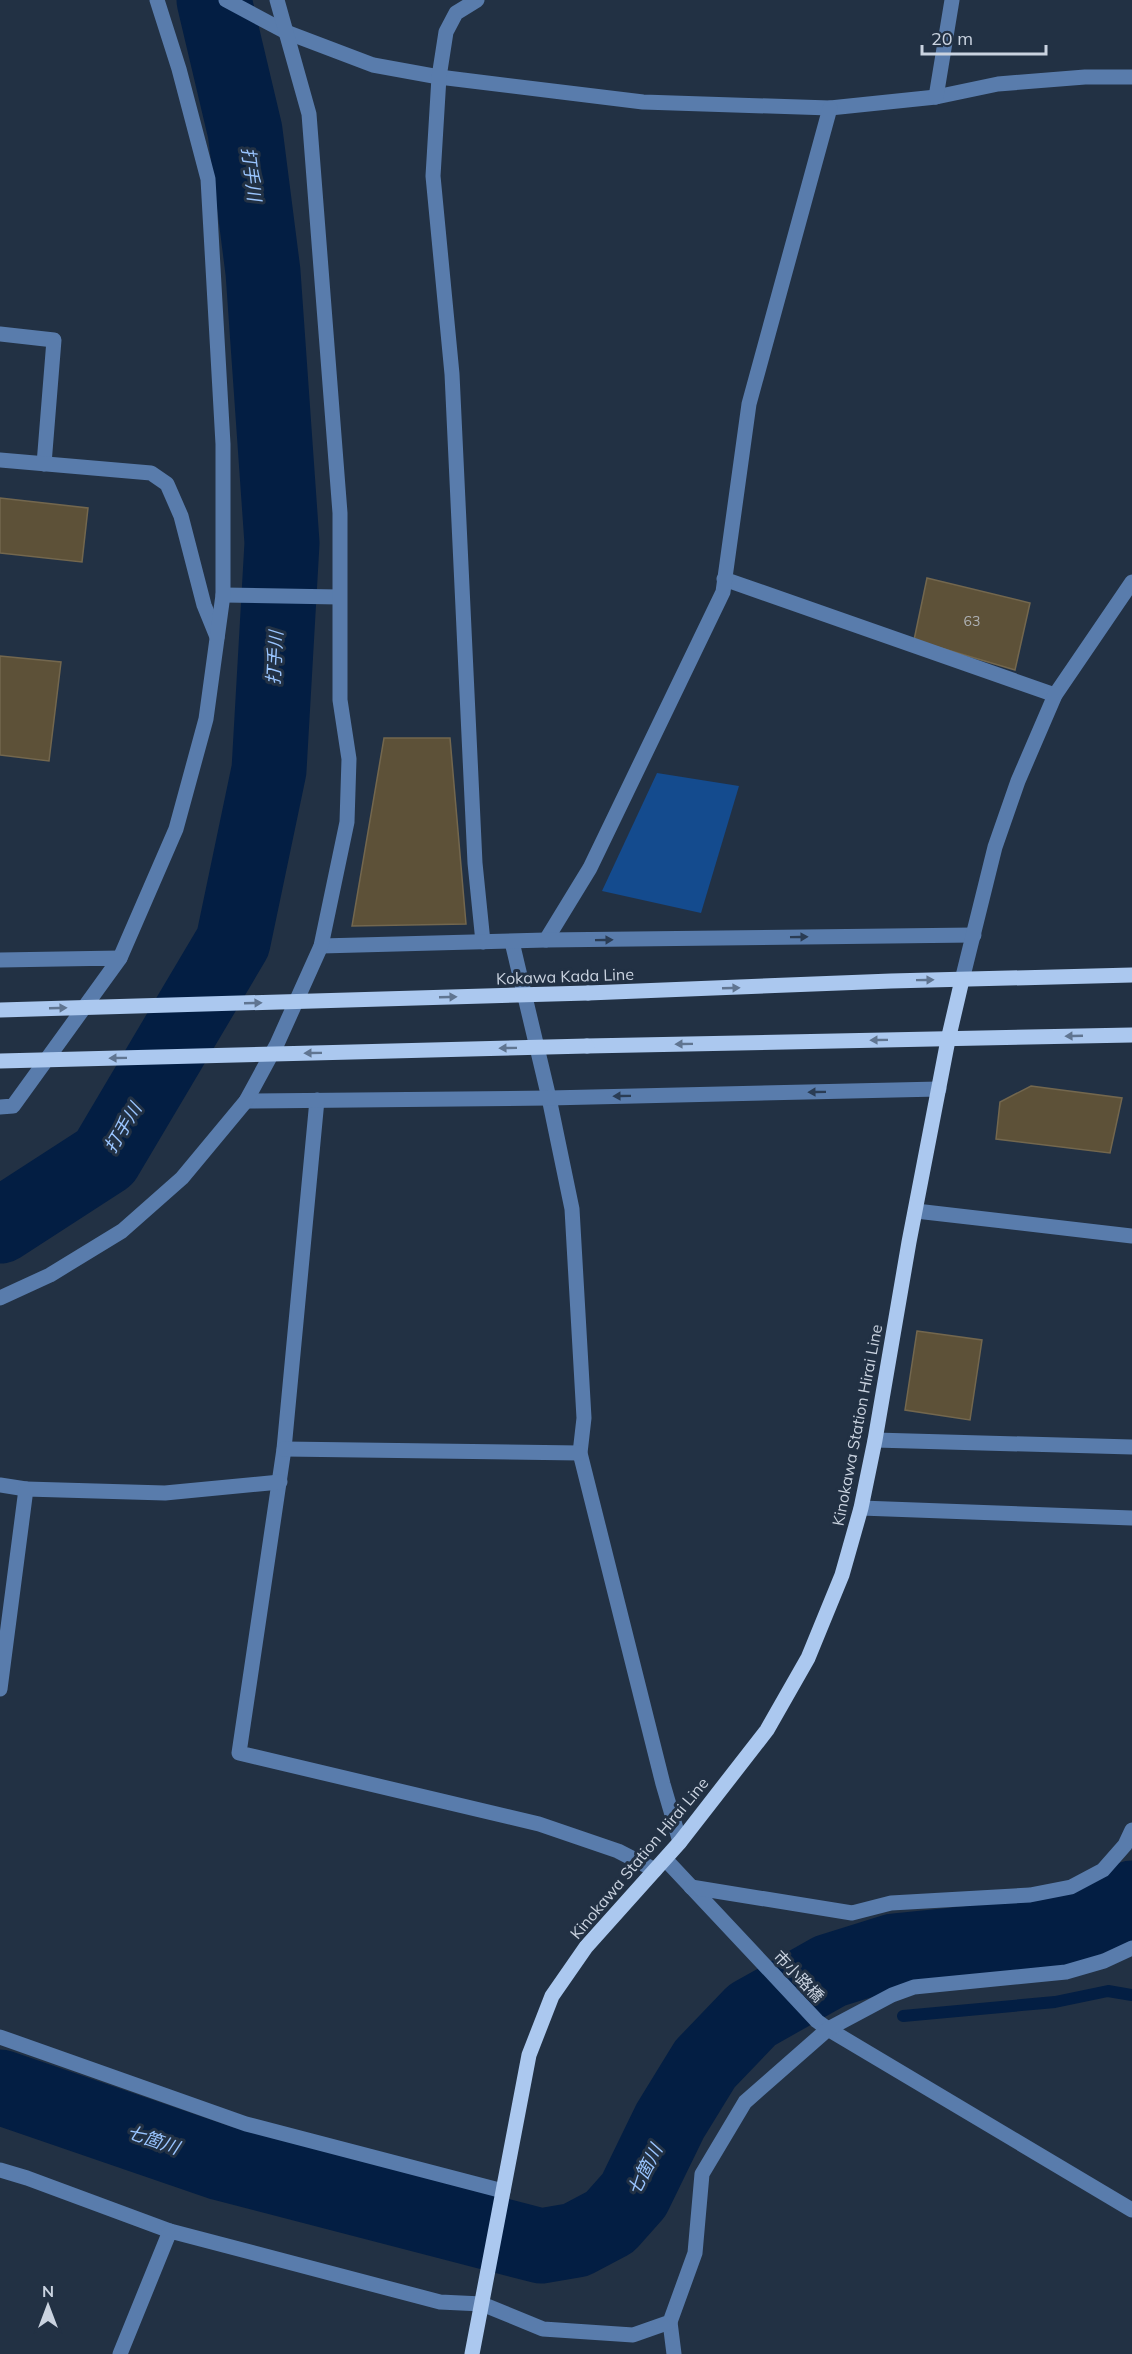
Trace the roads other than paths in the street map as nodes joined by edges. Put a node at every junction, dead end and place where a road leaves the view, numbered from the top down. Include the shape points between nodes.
1 (157, 0) edge
2 (226, 0) edge
3 (277, 0) edge
4 (477, 0) edge
5 (952, 0) edge
6 (280, 29) junction
7 (1132, 77) edge
8 (439, 78) junction
9 (936, 97) junction
10 (830, 108) junction
11 (0, 334) edge
12 (0, 460) edge
13 (44, 464) junction
14 (724, 579) junction
15 (1132, 582) edge
16 (224, 595) junction
17 (339, 597) junction
18 (218, 638) junction
19 (1056, 695) junction
20 (974, 935) junction
21 (546, 940) junction
22 (483, 942) junction
23 (512, 942) junction
24 (321, 946) junction
25 (120, 957) junction
26 (0, 960) edge
27 (1132, 975) edge
28 (962, 980) junction
29 (0, 1010) edge
30 (1132, 1035) edge
31 (948, 1040) junction
32 (0, 1061) edge
33 (939, 1089) junction
34 (549, 1098) junction
35 (317, 1100) junction
36 (246, 1101) junction
37 (6, 1107) edge
38 (0, 1117) edge
39 (916, 1211) junction
40 (1132, 1236) edge
41 (0, 1298) edge
42 (875, 1440) junction
43 (1132, 1447) edge
44 (284, 1449) junction
45 (580, 1453) junction
46 (280, 1482) junction
47 (0, 1485) edge
48 (26, 1489) junction
49 (861, 1508) junction
50 (1132, 1518) edge
51 (0, 1689) edge
52 (1132, 1830) edge
53 (680, 1842) junction
54 (660, 1865) junction
55 (691, 1887) junction
56 (1132, 1948) edge
57 (823, 2025) junction
58 (0, 2037) edge
59 (0, 2170) edge
60 (503, 2191) junction
61 (1132, 2210) edge
62 (170, 2231) junction
63 (482, 2304) junction
64 (670, 2322) junction
65 (120, 2354) edge
66 (472, 2354) edge
67 (674, 2354) edge

1 - 16 street via 208,179 224,444
2 - 6 street
3 - 6 street
4 - 8 street via 456,13 446,32
5 - 9 street
6 - 8 street via 373,65
6 - 17 street via 309,114 340,513
7 - 9 street via 998,84
8 - 10 street via 643,102
8 - 22 street via 433,176 453,374 475,863
9 - 10 street
10 - 14 street via 748,404
11 - 13 street via 54,340
12 - 13 street
13 - 18 street via 151,473 167,484 181,516 204,605
14 - 19 street
14 - 21 street via 723,592 590,868
15 - 19 street
16 - 17 street
16 - 18 street
17 - 24 street via 340,700 349,759 347,812
18 - 25 street via 206,719 177,829
19 - 20 street via 1018,781 995,847
21 -> 20 street
20 - 28 street
21 - 23 street
22 - 23 street
22 - 24 street
23 - 34 street
24 - 36 street via 277,1044
25 - 26 street
25 - 37 street
27 - 28 main road, Kokawa Kada Line
29 -> 28 main road, Kokawa Kada Line, bridge
28 - 31 main road, Kinokawa Station Hirai Line
30 -> 31 main road
31 -> 32 main road, bridge
31 - 33 main road, Kinokawa Station Hirai Line
33 -> 34 street
33 - 39 main road, Kinokawa Station Hirai Line
34 - 35 street
34 - 45 street via 572,1209 584,1418
35 - 36 street
35 - 44 street
36 - 41 street via 182,1178 122,1231 51,1275
37 - 38 street
39 - 40 street
39 - 42 main road, Kinokawa Station Hirai Line
42 - 43 street
42 - 49 main road, Kinokawa Station Hirai Line
44 - 45 street
44 - 46 street
45 - 53 street
46 - 48 street via 165,1493
46 - 54 street via 239,1753 539,1824
47 - 48 street
48 - 51 street
49 - 50 street
49 - 53 main road, Kinokawa Station Hirai Line via 842,1575 807,1658 767,1730
52 - 55 street via 1125,1845 1103,1870 1071,1887 1030,1895 891,1903 852,1913
53 - 54 main road, Kinokawa Station Hirai Line
54 - 55 street, 市小路橋
54 - 60 main road, Kinokawa Station Hirai Line via 586,1947 552,1996 529,2055
55 - 57 street, 市小路橋
56 - 57 street via 1066,1972 914,1986
57 - 61 street, 市小路橋
57 - 64 street via 745,2102 702,2174 695,2253
58 - 60 street via 246,2124
59 - 62 street
60 - 63 main road, Kinokawa Station Hirai Line
62 - 63 street via 440,2302
62 - 65 street
63 - 64 street via 543,2329 633,2336
63 - 66 main road, Kinokawa Station Hirai Line
64 - 67 street

